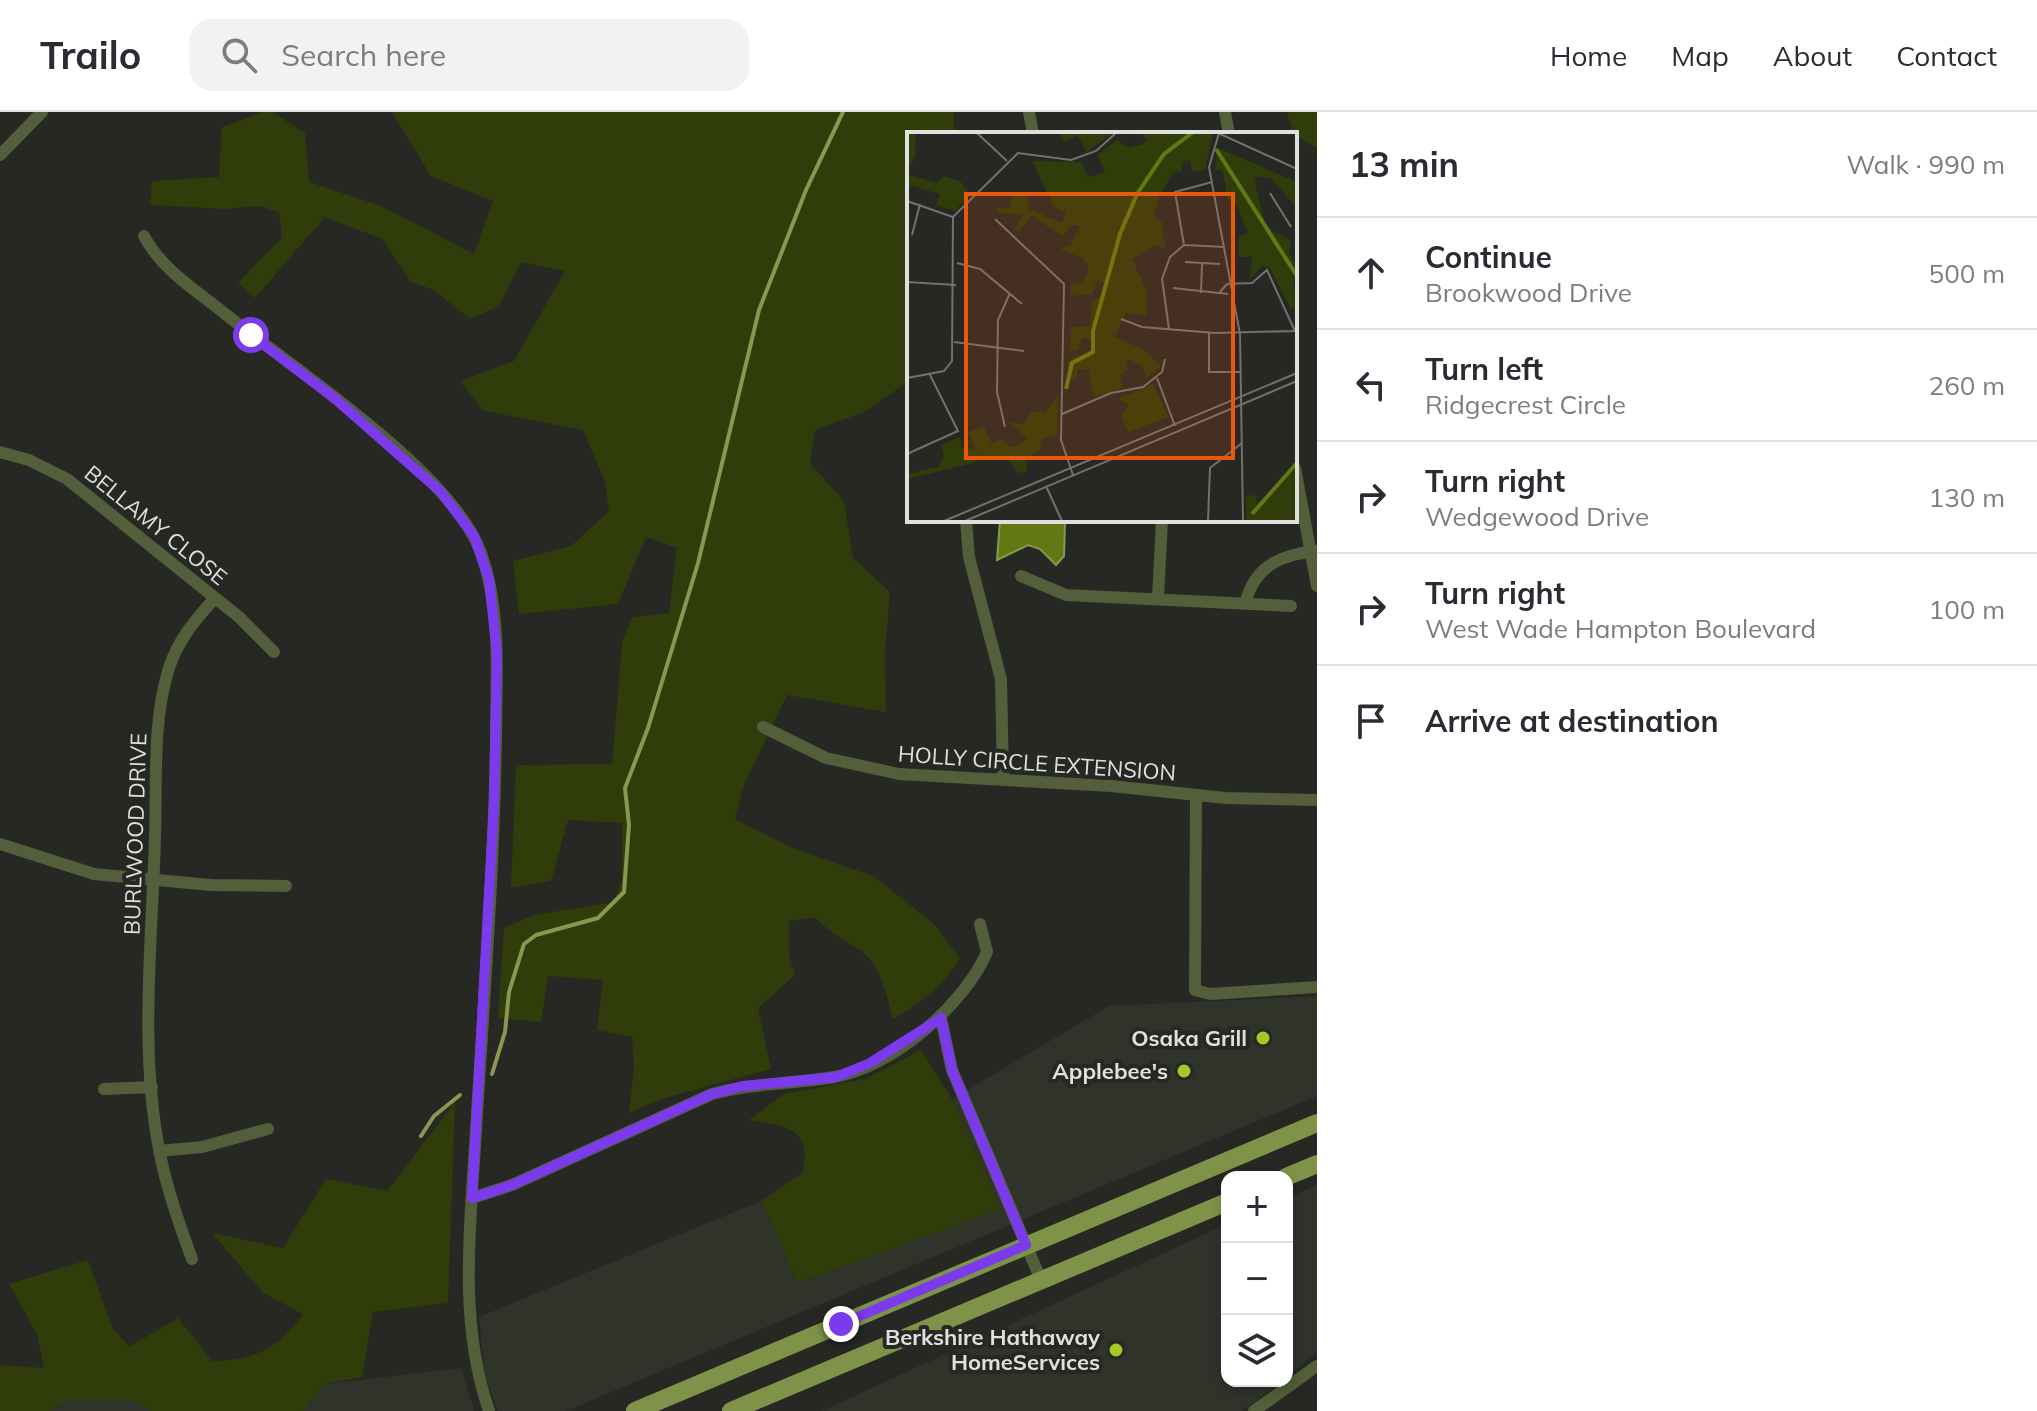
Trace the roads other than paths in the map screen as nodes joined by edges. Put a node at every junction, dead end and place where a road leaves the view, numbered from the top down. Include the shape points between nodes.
1 (42, 112) edge
2 (1029, 112) edge
3 (1225, 112) edge
4 (1033, 132) edge
5 (1229, 132) edge
6 (0, 155) edge
7 (144, 236) dead end
8 (0, 452) edge
9 (1297, 477) edge
10 (966, 522) edge
11 (1162, 522) edge
12 (1314, 552) edge
13 (1021, 576) dead end
14 (1317, 586) edge
15 (1158, 597) junction
16 (215, 598) junction
17 (1246, 601) junction
18 (1291, 606) dead end
19 (274, 652) dead end
20 (763, 727) dead end
21 (1003, 779) junction
22 (1196, 796) junction
23 (1317, 800) edge
24 (0, 844) edge
25 (153, 879) junction
26 (286, 886) dead end
27 (980, 924) dead end
28 (1317, 987) edge
29 (941, 1018) junction
30 (152, 1087) junction
31 (104, 1089) dead end
32 (1317, 1123) edge
33 (268, 1129) dead end
34 (159, 1151) junction
35 (1317, 1164) edge
36 (1293, 1174) edge
37 (472, 1198) junction
38 (1221, 1205) edge
39 (1026, 1245) junction
40 (192, 1259) dead end
41 (1041, 1280) junction
42 (1317, 1366) edge
43 (489, 1411) edge
44 (635, 1411) edge
45 (731, 1411) edge
46 (1254, 1411) edge

1 - 6 street
2 - 4 street
3 - 5 street
7 - 37 street via 164,265 333,397 441,492 466,522 482,555 496,631 496,742
8 - 16 street, BELLAMY CLOSE via 67,479
9 - 12 street
10 - 21 street via 969,557 1001,679
11 - 15 street
12 - 14 street
12 - 17 street via 1286,556 1260,570
13 - 15 street via 1066,595
15 - 17 street
16 - 19 street, BELLAMY CLOSE
16 - 25 street, BURLWOOD DRIVE via 182,636 164,685
17 - 18 street
20 - 21 street, HOLLY CIRCLE EXTENSION via 826,758 865,769
21 - 22 street, HOLLY CIRCLE EXTENSION
22 - 23 street, HOLLY CIRCLE EXTENSION
22 - 28 street via 1195,990 1210,994
24 - 25 street via 69,869
25 - 26 street
25 - 30 street, BURLWOOD DRIVE
27 - 29 street via 987,952
29 - 37 street via 851,1072 712,1094
29 - 39 street via 952,1070
30 - 31 street
30 - 34 street, BURLWOOD DRIVE
32 - 39 main road
33 - 34 street via 202,1147
34 - 40 street, BURLWOOD DRIVE
35 - 36 main road
37 - 43 street via 469,1324
38 - 41 main road
39 - 41 street
39 - 44 main road
41 - 45 main road
42 - 46 street

